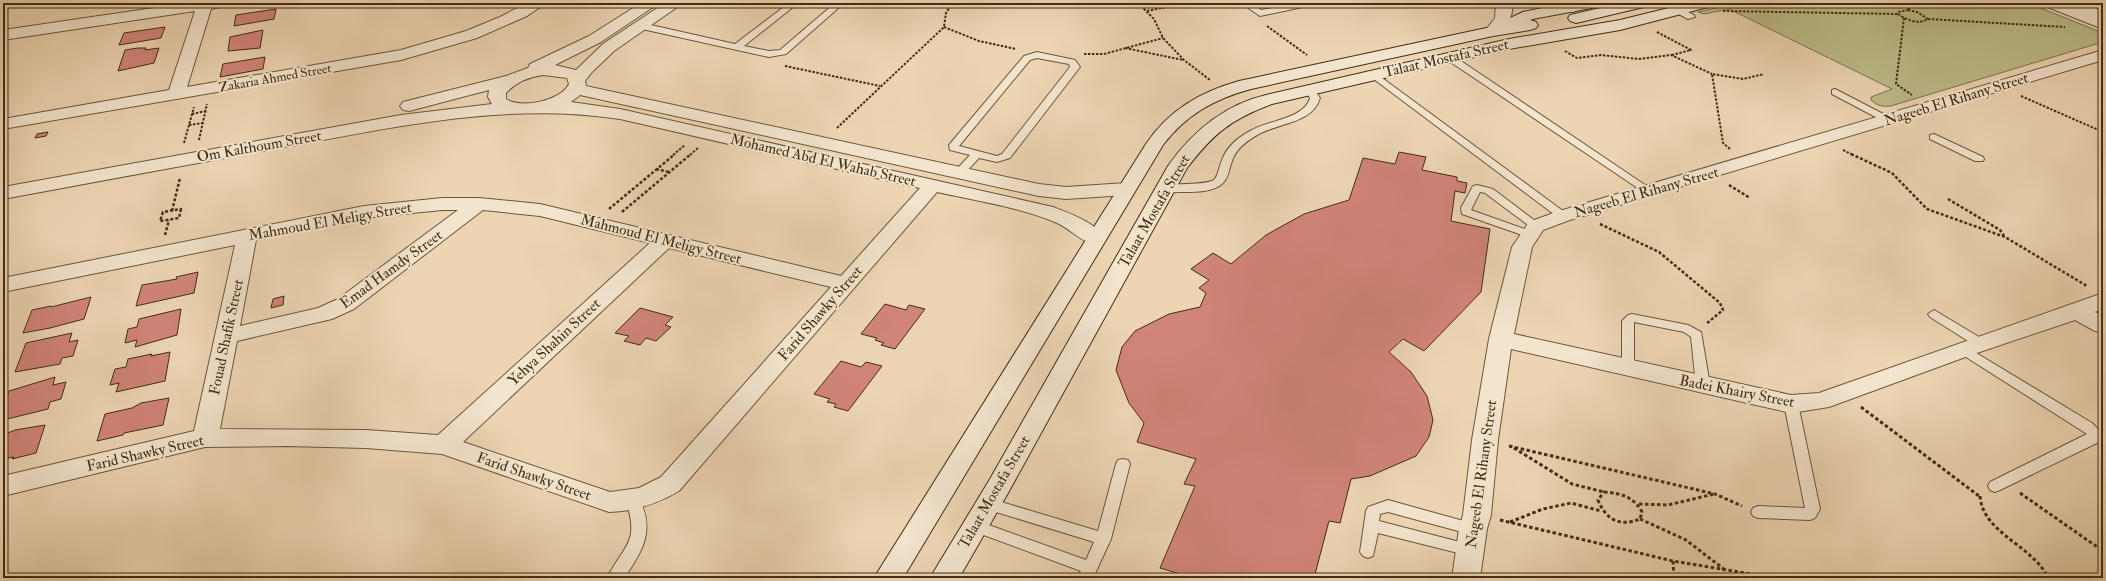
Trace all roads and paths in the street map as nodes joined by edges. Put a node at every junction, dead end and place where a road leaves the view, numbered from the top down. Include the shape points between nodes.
1 (538, 3) edge
2 (652, 3) edge
3 (675, 3) edge
4 (794, 3) edge
5 (840, 3) edge
6 (952, 3) edge
7 (1138, 3) edge
8 (1185, 3) edge
9 (1245, 3) edge
10 (1312, 3) edge
11 (1504, 3) edge
12 (1547, 3) edge
13 (1591, 3) edge
14 (1643, 3) edge
15 (1913, 3) edge
16 (2050, 3) edge
17 (2069, 3) edge
18 (2096, 3) edge
19 (209, 4) edge
20 (2103, 6) edge
21 (1573, 7) junction
22 (1712, 7) edge
23 (1147, 10) junction
24 (1908, 10) junction
25 (1260, 13) junction
26 (1898, 14) junction
27 (2103, 16) edge
28 (1904, 18) junction
29 (1928, 19) junction
30 (2103, 24) edge
31 (642, 26) junction
32 (944, 27) junction
33 (2071, 28) dead end
34 (1661, 29) dead end
35 (1501, 30) junction
36 (3, 35) edge
37 (1542, 37) junction
38 (1163, 38) junction
39 (737, 47) junction
40 (1125, 48) junction
41 (1021, 50) dead end
42 (769, 54) junction
43 (1083, 54) dead end
44 (1671, 55) junction
45 (2103, 55) edge
46 (1449, 57) junction
47 (1184, 60) junction
48 (1321, 67) junction
49 (1374, 74) junction
50 (1712, 74) junction
51 (1764, 74) dead end
52 (517, 77) junction
53 (1338, 83) junction
54 (577, 84) junction
55 (1995, 86) junction
56 (881, 87) junction
57 (205, 89) junction
58 (1310, 90) junction
59 (1225, 91) junction
60 (1835, 92) dead end
61 (176, 94) junction
62 (1932, 106) junction
63 (542, 107) junction
64 (517, 108) junction
65 (206, 112) junction
66 (192, 114) junction
67 (1888, 120) junction
68 (203, 123) junction
69 (3, 124) edge
70 (189, 125) junction
71 (2103, 132) edge
72 (707, 134) junction
73 (1934, 136) dead end
74 (1821, 140) junction
75 (822, 142) junction
76 (188, 150) junction
77 (976, 155) junction
78 (1979, 159) dead end
79 (1749, 162) junction
80 (656, 169) junction
81 (670, 172) junction
82 (960, 172) junction
83 (3, 180) edge
84 (933, 184) junction
85 (1126, 189) junction
86 (1164, 189) junction
87 (1649, 191) junction
88 (3, 193) edge
89 (1948, 199) dead end
90 (479, 204) junction
91 (172, 211) junction
92 (1569, 214) junction
93 (599, 224) junction
94 (1533, 230) junction
95 (247, 235) junction
96 (2005, 238) junction
97 (1096, 239) junction
98 (665, 240) junction
99 (846, 284) junction
100 (3, 285) edge
101 (2096, 294) edge
102 (2077, 311) junction
103 (1934, 314) dead end
104 (2103, 326) edge
105 (1694, 332) junction
106 (227, 336) junction
107 (1501, 340) junction
108 (1971, 346) junction
109 (1628, 368) junction
110 (1703, 384) junction
111 (1843, 393) junction
112 (1791, 404) junction
113 (205, 438) junction
114 (1485, 440) junction
115 (444, 445) junction
116 (1512, 446) junction
117 (1123, 464) dead end
118 (2000, 484) junction
119 (3, 486) edge
120 (1604, 492) junction
121 (1714, 494) junction
122 (1979, 496) junction
123 (633, 501) junction
124 (988, 504) junction
125 (1638, 504) junction
126 (1601, 511) junction
127 (1758, 512) joint
128 (1640, 519) junction
129 (1475, 522) junction
130 (1509, 522) junction
131 (1372, 525) junction
132 (975, 526) junction
133 (1103, 539) junction
134 (1470, 550) junction
135 (2103, 551) edge
136 (1368, 552) dead end
137 (1673, 561) junction
138 (1726, 570) junction
139 (1088, 573) edge
140 (615, 578) edge
141 (888, 578) edge
142 (944, 578) edge
143 (1466, 578) edge
144 (1674, 578) edge
145 (1775, 578) edge
146 (2048, 578) edge

1 - 57 street, Zakaria Ahmed Street via 485,31 431,48
2 - 52 street, Om Kalthoum Street via 594,39
3 - 31 street
4 - 39 lane
5 - 42 lane via 783,52
6 - 32 path via 946,13
7 - 23 path
8 - 23 path
9 - 25 lane
10 - 25 lane
11 - 35 street via 1505,14
12 - 21 street
13 - 21 street
14 - 35 street, Talaat Mostafa Street
15 - 24 path
16 - 30 street
17 - 27 street
18 - 20 street
19 - 36 street
19 - 61 street
21 - 35 street via 1523,16
22 - 26 path via 1738,10
22 - 37 street, Talaat Mostafa Street via 1685,14
23 - 38 path
24 - 26 path
24 - 29 path via 1925,15
25 - 48 path via 1258,16 1261,21
26 - 28 path
28 - 29 path via 1920,22
28 - 62 path via 1896,84
29 - 33 path
31 - 39 lane
31 - 54 street via 584,68
32 - 41 path via 979,40
32 - 56 path
34 - 44 path via 1655,30 1691,50
35 - 48 street, Talaat Mostafa Street
37 - 44 path via 1577,58 1601,55 1639,58
37 - 46 street, Talaat Mostafa Street
38 - 40 path
38 - 47 path
39 - 42 lane
40 - 43 path via 1104,54
40 - 47 path
42 - 56 path via 778,65
44 - 50 path
45 - 55 street, Nageeb El Rihany Street
46 - 49 street, Talaat Mostafa Street
46 - 87 lane
47 - 59 path
48 - 53 street
48 - 59 street, Talaat Mostafa Street
49 - 53 street, Talaat Mostafa Street
49 - 92 lane
50 - 51 path via 1743,79
50 - 79 path via 1722,143
52 - 54 street, Mohamed Abd El Wahab Street via 559,70 568,72
52 - 64 street via 497,92 496,98 507,106
52 - 76 street, Om Kalthoum Street via 418,104
53 - 58 street, Talaat Mostafa Street
54 - 63 street via 564,99
54 - 75 street, Mohamed Abd El Wahab Street
55 - 62 street, Nageeb El Rihany Street
55 - 71 path
56 - 75 path
57 - 61 street, Zakaria Ahmed Street
57 - 65 path
57 - 66 path
58 - 86 street, Talaat Mostafa Street via 1266,100 1240,110 1212,126 1178,166
58 - 86 lane via 1315,102 1310,110 1270,124 1244,139 1228,157 1219,182 1208,186
59 - 85 street, Talaat Mostafa Street via 1195,104 1164,132
60 - 67 lane
61 - 69 street, Zakaria Ahmed Street
62 - 67 street, Nageeb El Rihany Street
63 - 64 street, Om Kalthoum Street
63 - 72 street, Mohamed Abd El Wahab Street via 620,114
64 - 76 street, Om Kalthoum Street via 401,120
65 - 66 path
65 - 68 path
66 - 70 path
67 - 74 street, Nageeb El Rihany Street
68 - 70 path
68 - 76 path
70 - 76 path
72 - 80 path
72 - 81 path
72 - 84 street, Mohamed Abd El Wahab Street
73 - 78 lane
74 - 79 street, Nageeb El Rihany Street
74 - 96 path via 1892,173 1927,209
75 - 82 street, Mohamed Abd El Wahab Street
76 - 83 street, Om Kalthoum Street
76 - 88 street, Om Kalthoum Street
76 - 91 path
77 - 77 lane via 997,158 1006,156 1075,65 1072,62 1037,55 1027,58 954,145 956,150
77 - 82 lane
79 - 87 street, Nageeb El Rihany Street
80 - 81 path
80 - 93 path
81 - 93 path
82 - 85 street, Mohamed Abd El Wahab Street via 1039,190 1094,192
84 - 97 street, Mohamed Abd El Wahab Street via 1046,211 1072,222
84 - 99 street, Farid Shawky Street
85 - 97 street, Talaat Mostafa Street
86 - 124 street, Talaat Mostafa Street
87 - 92 street, Nageeb El Rihany Street
89 - 96 path via 2000,230
90 - 93 street, Mahmoud El Meligy Street via 540,210
90 - 95 street, Mahmoud El Meligy Street via 404,207 364,212
90 - 106 street, Emad Hamdy Street via 346,304 324,314
91 - 91 path via 182,209 179,218 160,222 162,213
92 - 94 street, Nageeb El Rihany Street
92 - 105 path via 1659,252 1720,303 1723,310
93 - 98 street, Mahmoud El Meligy Street
94 - 94 lane via 1489,191 1477,188 1466,208 1466,212
94 - 107 street, Nageeb El Rihany Street via 1522,248
95 - 100 street, Mahmoud El Meligy Street
95 - 106 street, Fouad Shafik Street
96 - 101 path
97 - 141 street, Talaat Mostafa Street
98 - 99 street, Mahmoud El Meligy Street
98 - 115 street, Yehya Shahin Street
99 - 123 street, Farid Shawky Street via 670,484
101 - 102 street, Badei Khairy Street
102 - 104 street
102 - 108 street, Badei Khairy Street
103 - 108 lane
105 - 109 lane via 1632,318 1628,321
105 - 110 lane
106 - 113 street, Fouad Shafik Street
107 - 109 street, Badei Khairy Street
107 - 114 street, Nageeb El Rihany Street
108 - 111 street, Badei Khairy Street
108 - 118 lane via 2094,432 2094,438
109 - 110 street, Badei Khairy Street
110 - 112 street, Badei Khairy Street
111 - 112 street, Badei Khairy Street via 1820,401
111 - 122 path
112 - 127 lane via 1812,509 1810,514
113 - 115 street, Farid Shawky Street via 318,438
113 - 119 street, Farid Shawky Street
114 - 116 path
114 - 129 street, Nageeb El Rihany Street
115 - 123 street, Farid Shawky Street via 609,502
116 - 120 path via 1572,484
116 - 121 path
117 - 133 lane
118 - 122 path
118 - 135 path
120 - 125 path via 1628,496
120 - 126 path via 1598,500
121 - 125 path via 1675,505
121 - 127 path
122 - 146 path via 1982,512 2006,536 2030,553 2041,564
123 - 140 lane via 640,516 640,533 634,551
124 - 132 street, Talaat Mostafa Street
124 - 133 lane
125 - 128 path via 1642,512
126 - 128 path via 1614,521 1629,524
126 - 130 path via 1571,504 1543,509
128 - 138 path via 1671,530 1689,540
129 - 130 path
129 - 131 lane via 1388,506 1373,511
129 - 134 street, Nageeb El Rihany Street
130 - 137 path
131 - 134 lane
131 - 136 lane
132 - 139 lane
132 - 142 street, Talaat Mostafa Street
133 - 139 lane
134 - 143 street, Nageeb El Rihany Street
137 - 138 path
137 - 144 path
138 - 145 path

